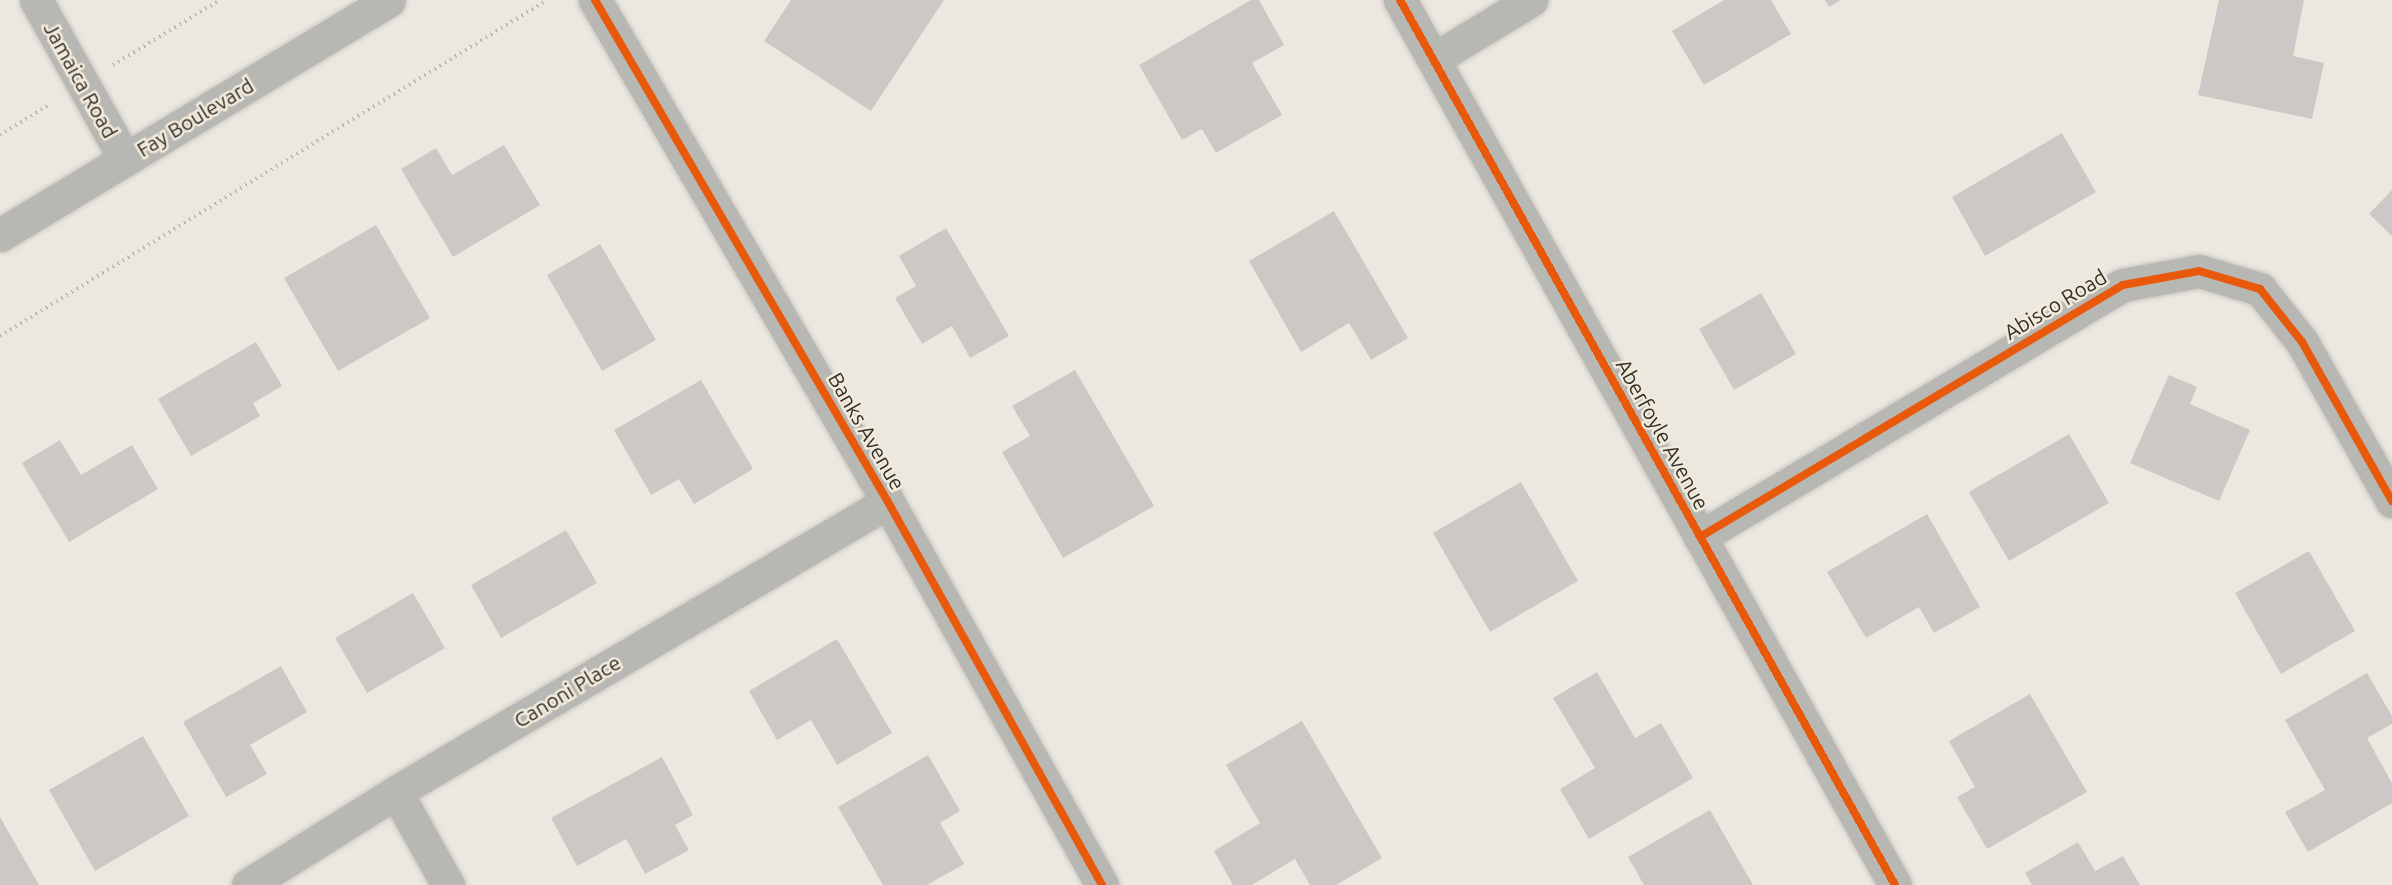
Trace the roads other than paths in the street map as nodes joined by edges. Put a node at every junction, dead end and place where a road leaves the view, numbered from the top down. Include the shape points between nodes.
1 (36, 0) edge
2 (389, 0) edge
3 (595, 0) edge
4 (1400, 0) edge
5 (1530, 0) edge
6 (1434, 59) junction
7 (125, 159) junction
8 (0, 235) edge
9 (2392, 501) edge
10 (888, 502) junction
11 (1700, 537) junction
12 (396, 792) junction
13 (248, 885) edge
14 (448, 885) edge
15 (1102, 885) edge
16 (1895, 885) edge

1 - 7 street, Jamaica Road
2 - 7 street, Fay Boulevard
3 - 10 street, Banks Avenue
4 - 6 street, Aberfoyle Avenue
5 - 6 street
6 - 11 street, Aberfoyle Avenue
7 - 8 street, Fay Boulevard
9 - 11 street, Abisco Road via 2302,342 2260,289 2199,271 2122,285
10 - 12 street, Canoni Place
10 - 15 street, Banks Avenue
11 - 16 street, Aberfoyle Avenue
12 - 13 street, Canoni Place
12 - 14 street

